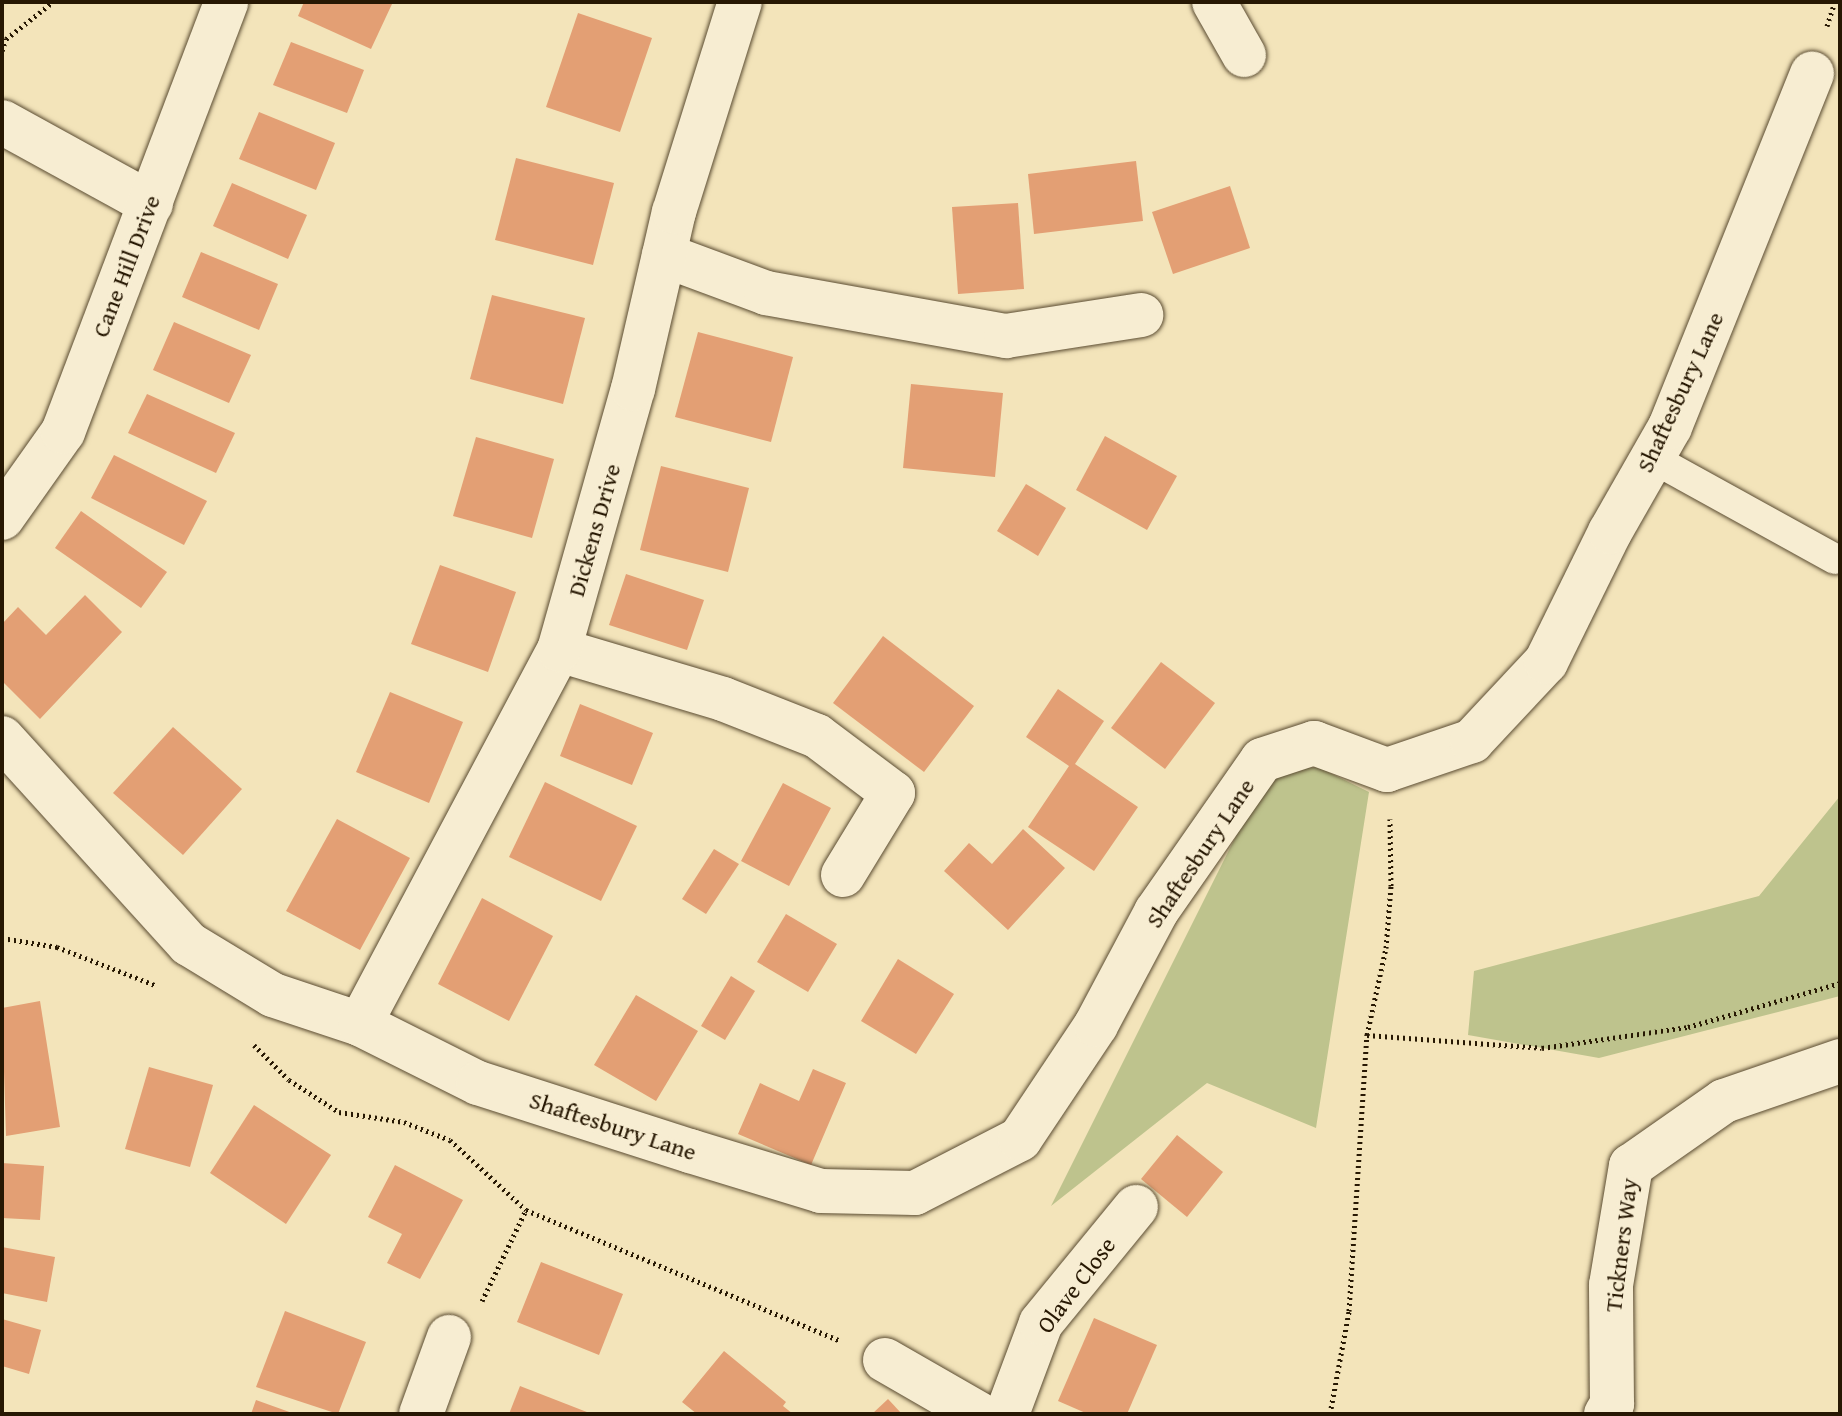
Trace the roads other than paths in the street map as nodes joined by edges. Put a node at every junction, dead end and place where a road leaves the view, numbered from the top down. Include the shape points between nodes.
1 (226, 2) edge
2 (740, 2) edge
3 (1218, 3) edge
4 (1244, 55) dead end
5 (1812, 73) dead end
6 (2, 122) edge
7 (151, 204) junction
8 (664, 255) junction
9 (1141, 315) dead end
10 (1652, 458) junction
11 (2, 518) edge
12 (1835, 559) dead end
13 (559, 650) junction
14 (2, 738) edge
15 (843, 875) dead end
16 (360, 1024) junction
17 (1840, 1061) edge
18 (1136, 1207) dead end
19 (449, 1337) road end
20 (885, 1360) road end
21 (421, 1414) edge
22 (979, 1414) edge
23 (1007, 1414) edge
24 (1606, 1414) edge

1 - 7 street, Cane Hill Drive via 167,145
2 - 8 street, Dickens Drive
3 - 4 street
5 - 10 street, Shaftesbury Lane via 1721,305
6 - 7 street
7 - 11 street, Cane Hill Drive via 63,432
8 - 9 street via 766,293 1006,336
8 - 13 street, Dickens Drive via 633,389
10 - 12 lane
10 - 16 street, Shaftesbury Lane via 1546,662 1472,741 1387,770 1314,743 1262,760 1156,912 1096,1025 1020,1139 915,1193 821,1191 748,1169 478,1083
13 - 15 street via 723,699 817,736 893,793
13 - 16 street, Dickens Drive
14 - 16 street, Shaftesbury Lane via 189,944 273,995
17 - 24 street, Tickners Way via 1724,1101 1631,1166 1611,1285 1612,1404
18 - 23 street, Olave Close via 1041,1323
19 - 21 street
20 - 22 street

